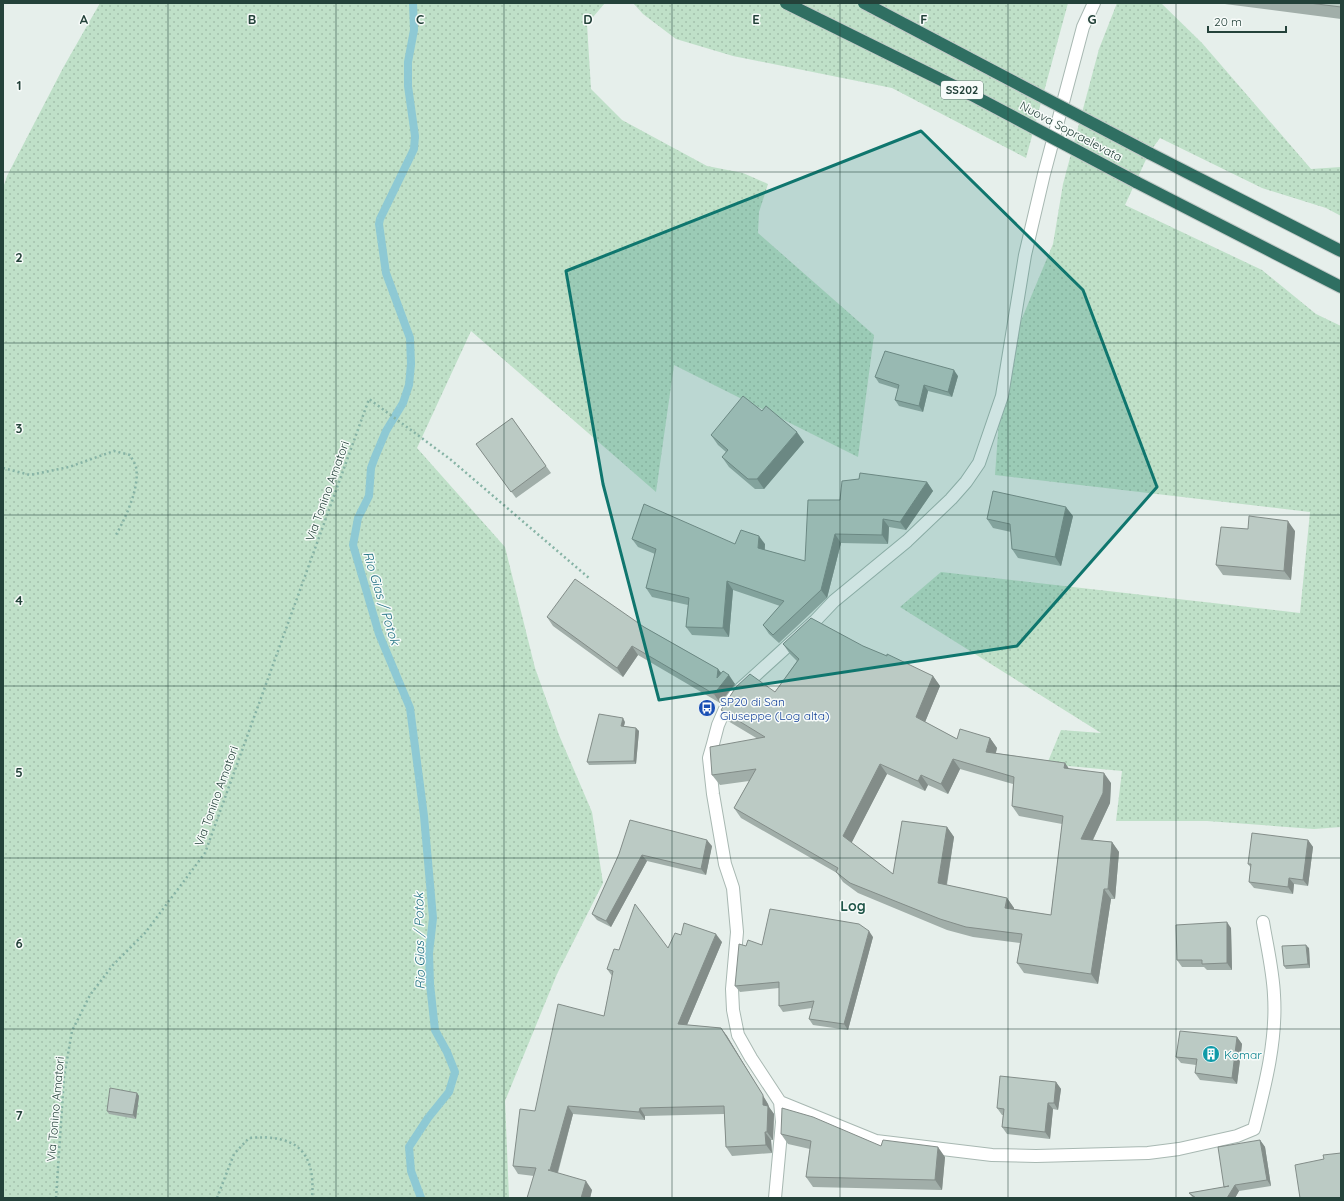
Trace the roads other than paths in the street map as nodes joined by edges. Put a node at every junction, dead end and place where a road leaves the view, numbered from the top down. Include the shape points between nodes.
1 (786, 3) edge
2 (864, 3) edge
3 (1094, 3) edge
4 (1341, 251) edge
5 (1341, 287) edge
6 (1263, 922) dead end
7 (780, 1102) junction
8 (774, 1198) edge

1 - 5 highway, Nuova Sopraelevata / SS202, bridge via 972,95
2 - 4 highway, Nuova Sopraelevata / SS202, bridge
3 - 7 street via 1083,27 1044,174 1026,255 1002,396 979,463 951,499 907,541 834,601 738,692 725,709 718,725 709,758 724,856 736,911 733,1010 738,1035
6 - 7 street via 1274,996 1273,1027 1267,1073 1254,1129 1237,1136 1148,1153 992,1155 876,1140
7 - 8 street via 782,1122

